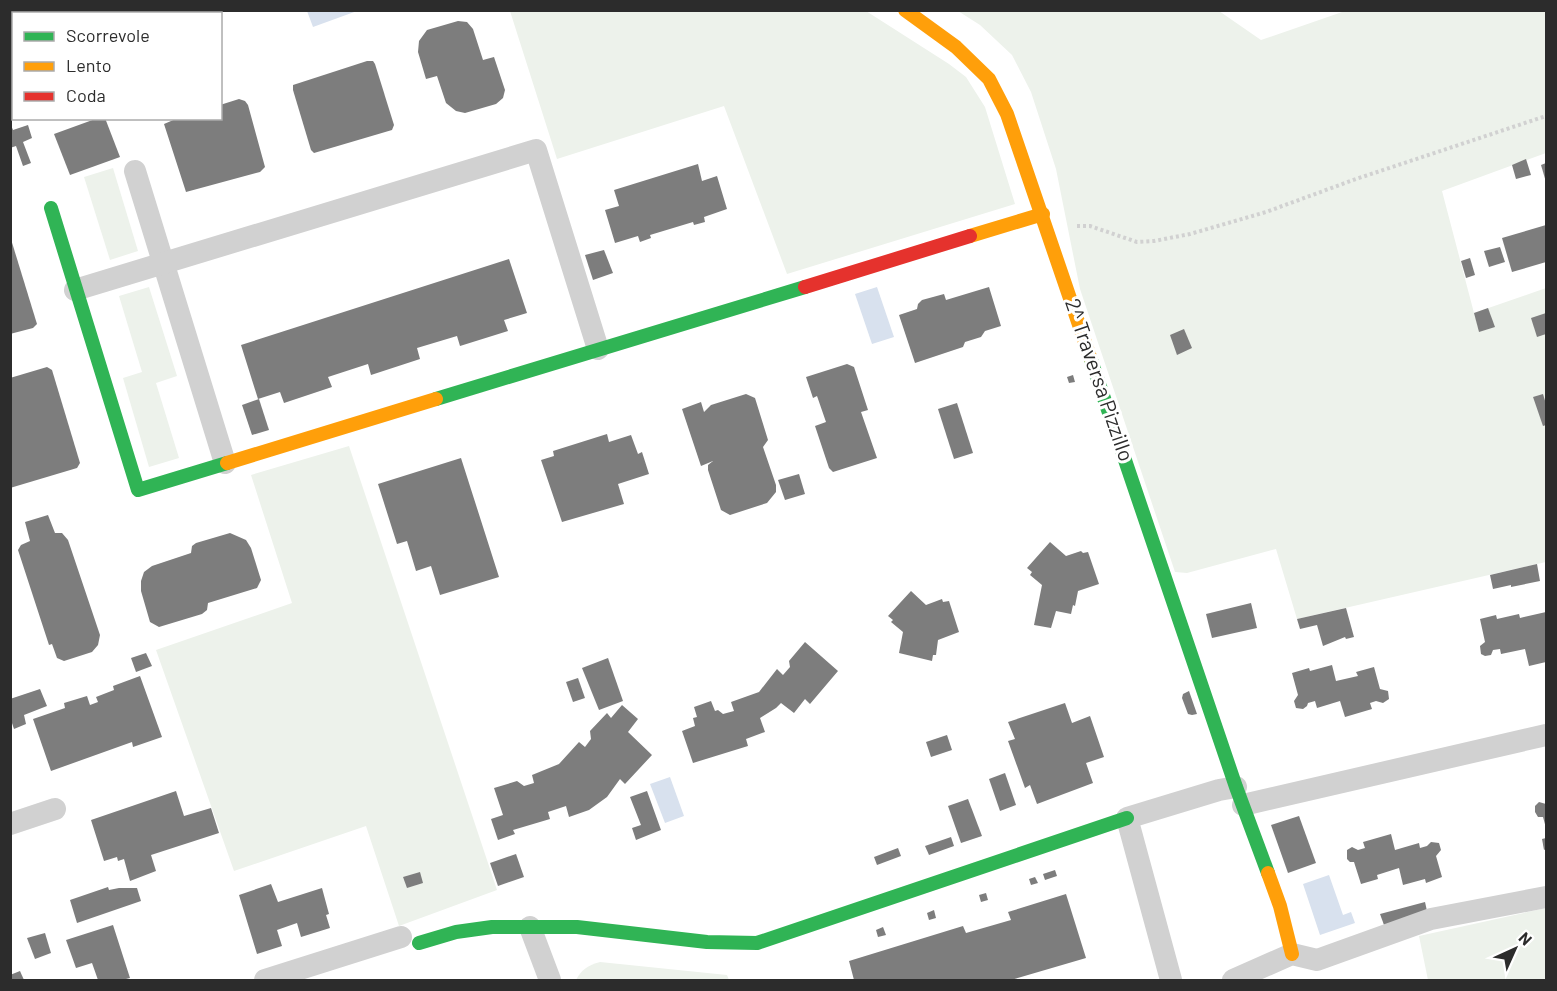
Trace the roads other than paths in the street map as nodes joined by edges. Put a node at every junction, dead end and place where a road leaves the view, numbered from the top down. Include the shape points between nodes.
1 (904, 10) edge
2 (135, 171) dead end
3 (51, 208) dead end
4 (1043, 214) junction
5 (163, 263) junction
6 (75, 290) junction
7 (598, 349) junction
8 (225, 463) junction
9 (1546, 735) edge
10 (1240, 796) junction
11 (55, 809) dead end
12 (1127, 818) junction
13 (10, 824) edge
14 (1546, 897) edge
15 (530, 927) junction
16 (410, 940) joint
17 (1292, 954) junction
18 (265, 981) edge
19 (550, 981) edge
20 (1171, 981) edge
21 (1233, 981) edge

1 - 4 street, 2^ Traversa Pizzillo via 956,47 989,79 1007,114
2 - 5 street
3 - 6 street
4 - 7 street
4 - 10 street, 2^ Traversa Pizzillo
5 - 6 street
5 - 7 street via 536,150
5 - 8 street
6 - 8 street via 138,490
7 - 8 street
9 - 10 street
10 - 12 street via 1219,790
10 - 17 street, 2^ Traversa Pizzillo via 1280,906
11 - 13 street
12 - 15 street via 757,943 706,942 578,927
12 - 20 street
14 - 17 street via 1431,919 1317,960
15 - 16 street via 492,927
15 - 19 street
16 - 18 street
17 - 21 street

